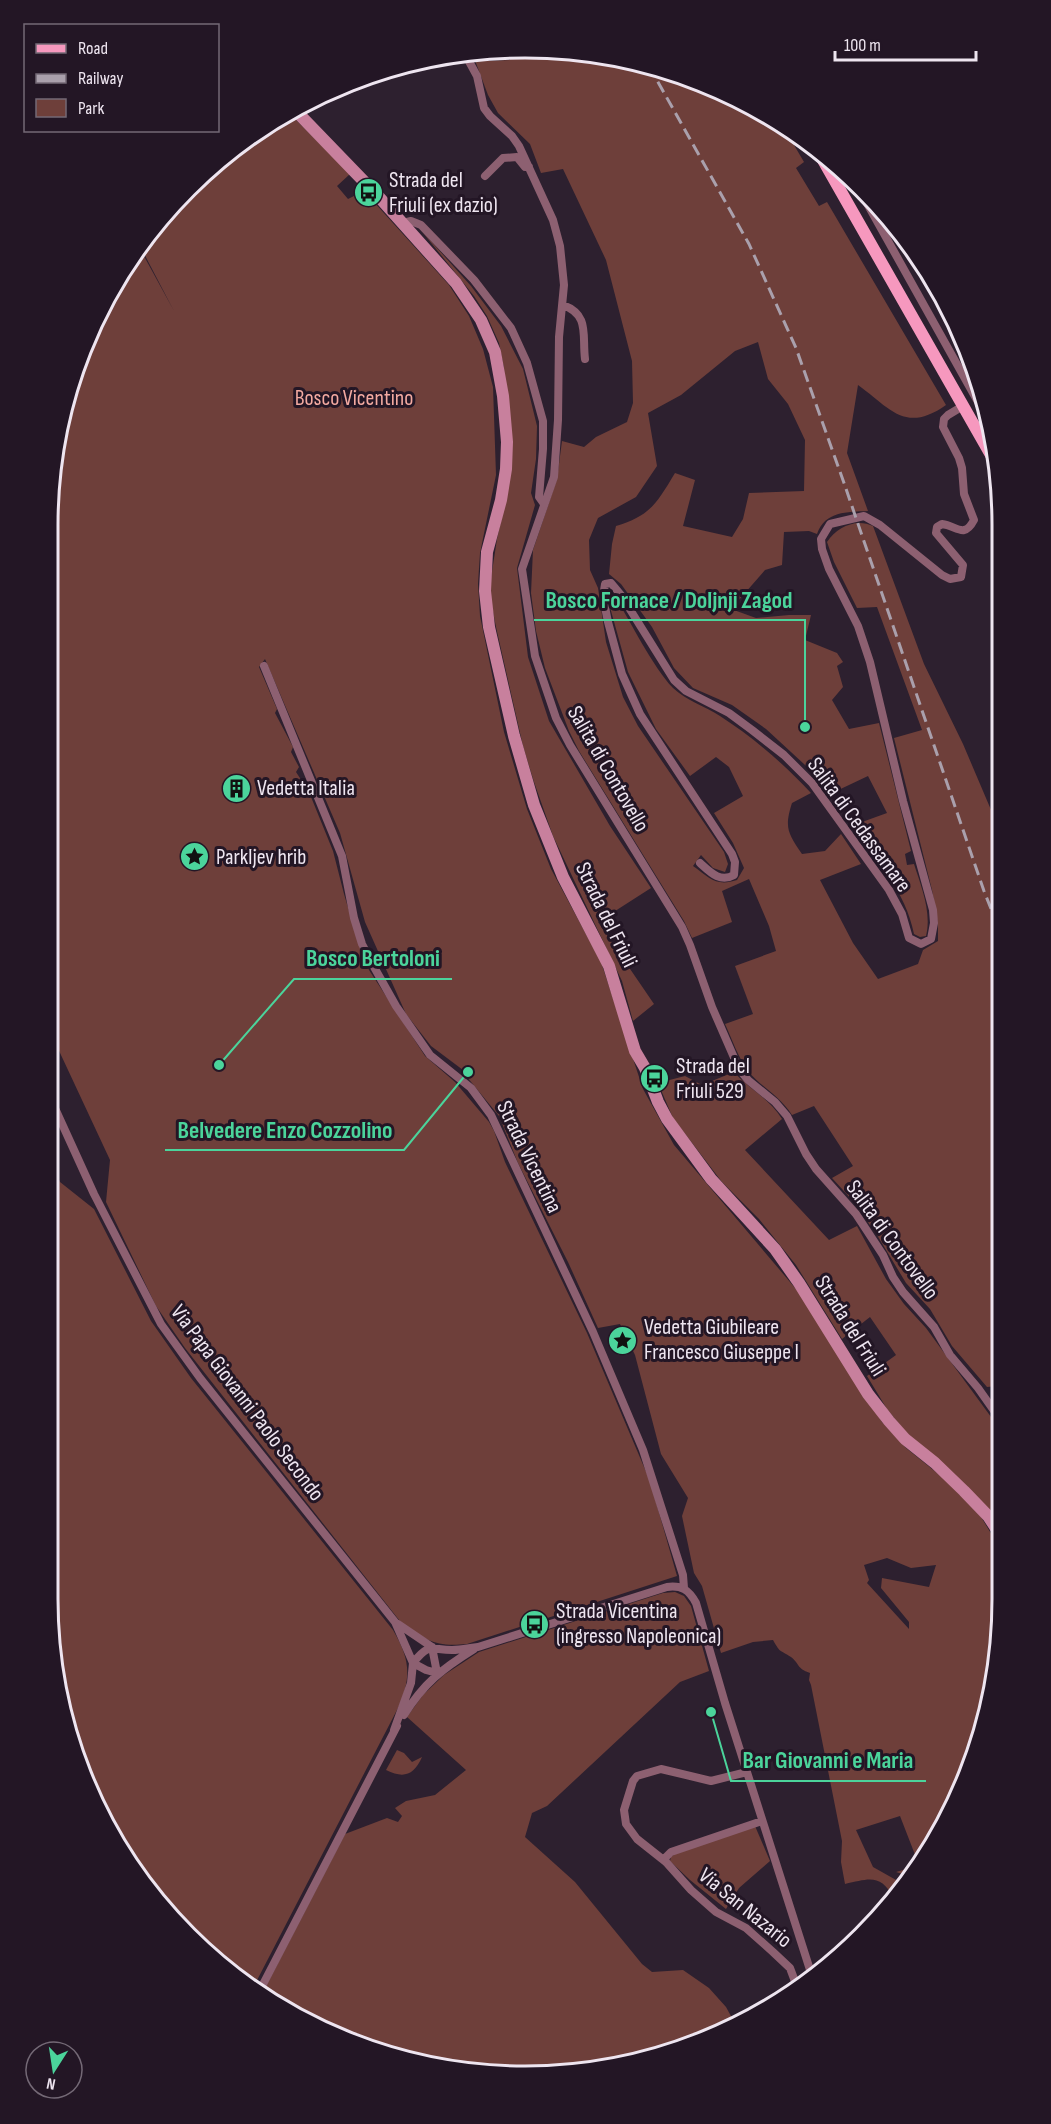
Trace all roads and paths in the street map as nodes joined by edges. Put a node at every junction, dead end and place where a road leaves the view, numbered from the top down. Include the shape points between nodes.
1 (469, 62) edge
2 (301, 116) edge
3 (529, 167) junction
4 (831, 172) edge
5 (485, 176) dead end
6 (872, 213) edge
7 (402, 223) junction
8 (563, 305) junction
9 (585, 359) dead end
10 (974, 394) edge
11 (963, 406) junction
12 (986, 447) edge
13 (544, 504) junction
14 (264, 666) dead end
15 (700, 863) dead end
16 (58, 1116) edge
17 (992, 1408) edge
18 (992, 1522) edge
19 (684, 1588) junction
20 (395, 1622) junction
21 (432, 1647) junction
22 (478, 1647) junction
23 (413, 1663) junction
24 (437, 1673) junction
25 (394, 1731) junction
26 (747, 1772) junction
27 (762, 1821) junction
28 (666, 1862) junction
29 (810, 1969) edge
30 (795, 1980) edge
31 (263, 1985) edge

1 - 3 street, Salita di Contovello via 477,76 484,108 512,136
2 - 7 main road, Strada del Friuli
3 - 5 street via 525,168 517,157 503,158
3 - 8 street, Salita di Contovello via 560,246
4 - 11 main road
6 - 10 street
7 - 13 street, Strada del Friuli via 421,225 474,280 511,328 527,363 543,421 539,497
7 - 18 main road, Strada del Friuli via 470,302 495,352 507,442 501,500 487,552 485,591 489,627 534,805 563,877 609,966 635,1051 650,1085 667,1119 711,1179 775,1249 889,1421
8 - 9 street via 574,309 582,320
8 - 13 street, Salita di Contovello via 554,477
11 - 12 main road
11 - 15 street, Salita di Cedassamare via 944,419 943,427 959,458 964,494 974,520 966,530 960,532 942,525 936,533 963,565 961,577 950,579 942,575 864,516 830,524 820,539 870,662 933,910 931,939 921,944 909,938 890,890 812,783 752,730 674,680 621,595 611,584 605,584 603,597 622,674 646,722 732,854 734,875 721,878
13 - 17 street, Salita di Contovello via 522,569 535,656 561,727 682,927 739,1069 787,1116 816,1169 856,1214 903,1292 934,1327 950,1355
14 - 19 street, Strada Vicentina via 342,856 362,944 396,1006 430,1055 471,1088 491,1115 593,1332 643,1450
16 - 20 street, Via Papa Giovanni Paolo Secondo via 161,1324
19 - 22 street via 667,1587
19 - 26 street, Via San Nazario via 696,1603
20 - 21 street, Via Papa Giovanni Paolo Secondo
20 - 23 street, Via Papa Giovanni Paolo Secondo
21 - 22 street
21 - 23 street
21 - 24 street
22 - 24 street
23 - 24 street
23 - 25 street via 411,1683
24 - 25 street
25 - 31 street
26 - 27 street, Via San Nazario
26 - 28 street, Via San Nazario via 711,1781 661,1769 637,1776 624,1810 627,1824 636,1839
27 - 28 street, Via San Nazario via 671,1852
27 - 29 street, Via San Nazario
28 - 30 street, Via San Nazario via 716,1912 746,1928 782,1960

